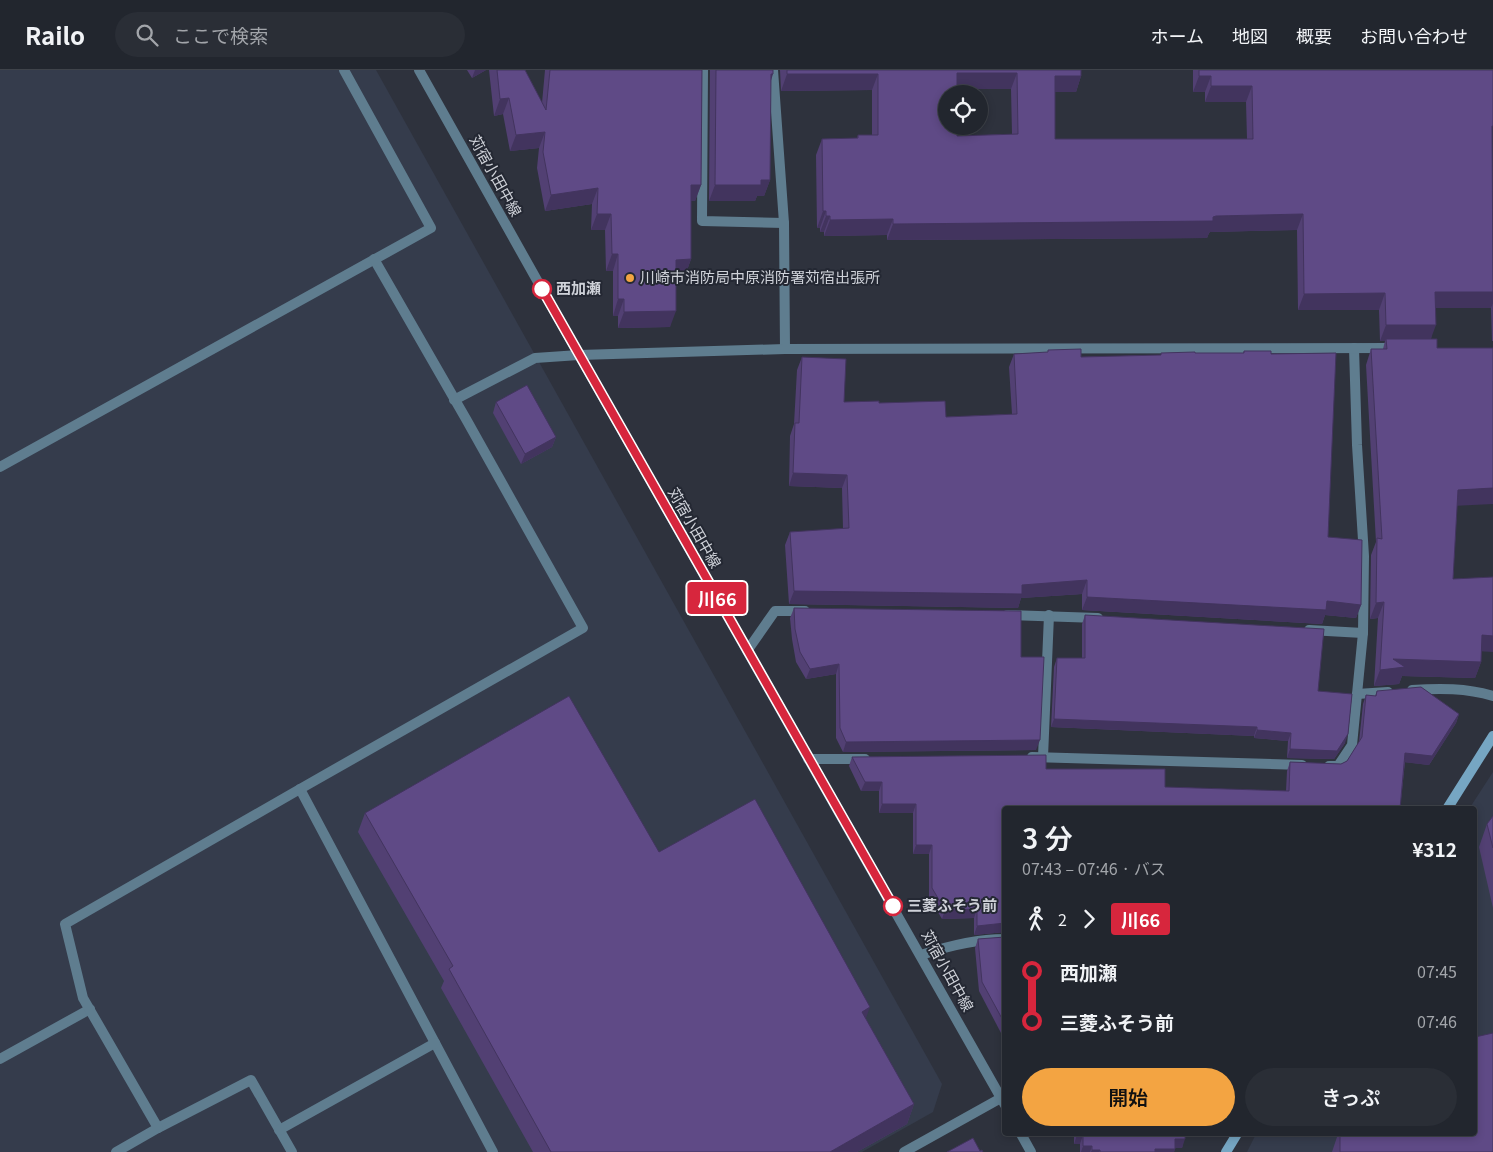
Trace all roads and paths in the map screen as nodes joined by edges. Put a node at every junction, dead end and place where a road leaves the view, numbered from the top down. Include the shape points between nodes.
1 (344, 70) edge
2 (419, 70) edge
3 (703, 70) edge
4 (773, 70) edge
5 (784, 223) junction
6 (374, 259) junction
7 (1354, 348) junction
8 (1404, 348) edge
9 (785, 349) junction
10 (579, 356) junction
11 (454, 400) junction
12 (0, 467) edge
13 (815, 612) edge
14 (1000, 614) edge
15 (1049, 615) junction
16 (1108, 618) edge
17 (1295, 629) edge
18 (1363, 633) junction
19 (747, 651) junction
20 (1357, 694) junction
21 (1493, 696) edge
22 (1493, 736) edge
23 (1023, 757) edge
24 (1043, 757) junction
25 (808, 759) junction
26 (876, 759) edge
27 (300, 789) junction
28 (1448, 806) edge
29 (1002, 939) edge
30 (921, 955) junction
31 (90, 1009) junction
32 (435, 1043) junction
33 (0, 1059) edge
34 (1002, 1099) edge
35 (1002, 1102) edge
36 (158, 1128) junction
37 (279, 1130) junction
38 (1022, 1136) edge
39 (1236, 1136) edge
40 (116, 1152) edge
41 (292, 1152) edge
42 (493, 1152) edge
43 (904, 1152) edge
44 (1031, 1152) edge
45 (1226, 1152) edge

1 - 6 street via 431,228
2 - 10 street, 苅宿小田中線
3 - 5 street via 702,221
4 - 5 street
5 - 9 street
6 - 11 street
6 - 12 street
7 - 8 street
7 - 9 street
7 - 18 street via 1364,556
9 - 10 street
10 - 11 street via 535,358
10 - 19 street, 苅宿小田中線
11 - 27 street via 583,628
13 - 19 street via 776,611
14 - 15 street
15 - 16 street
15 - 24 street
17 - 18 street
18 - 20 street
19 - 25 street, 苅宿小田中線
20 - 21 street via 1438,688
20 - 24 street via 1352,745 1338,766
22 - 28 main road
23 - 24 street
25 - 26 street
25 - 30 street, 苅宿小田中線
27 - 31 street via 65,924 84,998
27 - 32 street
29 - 30 street via 985,939
30 - 34 street, 苅宿小田中線
31 - 33 street
31 - 36 street
32 - 37 street
32 - 42 street
35 - 43 street
36 - 37 street via 251,1080
36 - 40 street
37 - 41 street
38 - 44 street
39 - 45 main road

